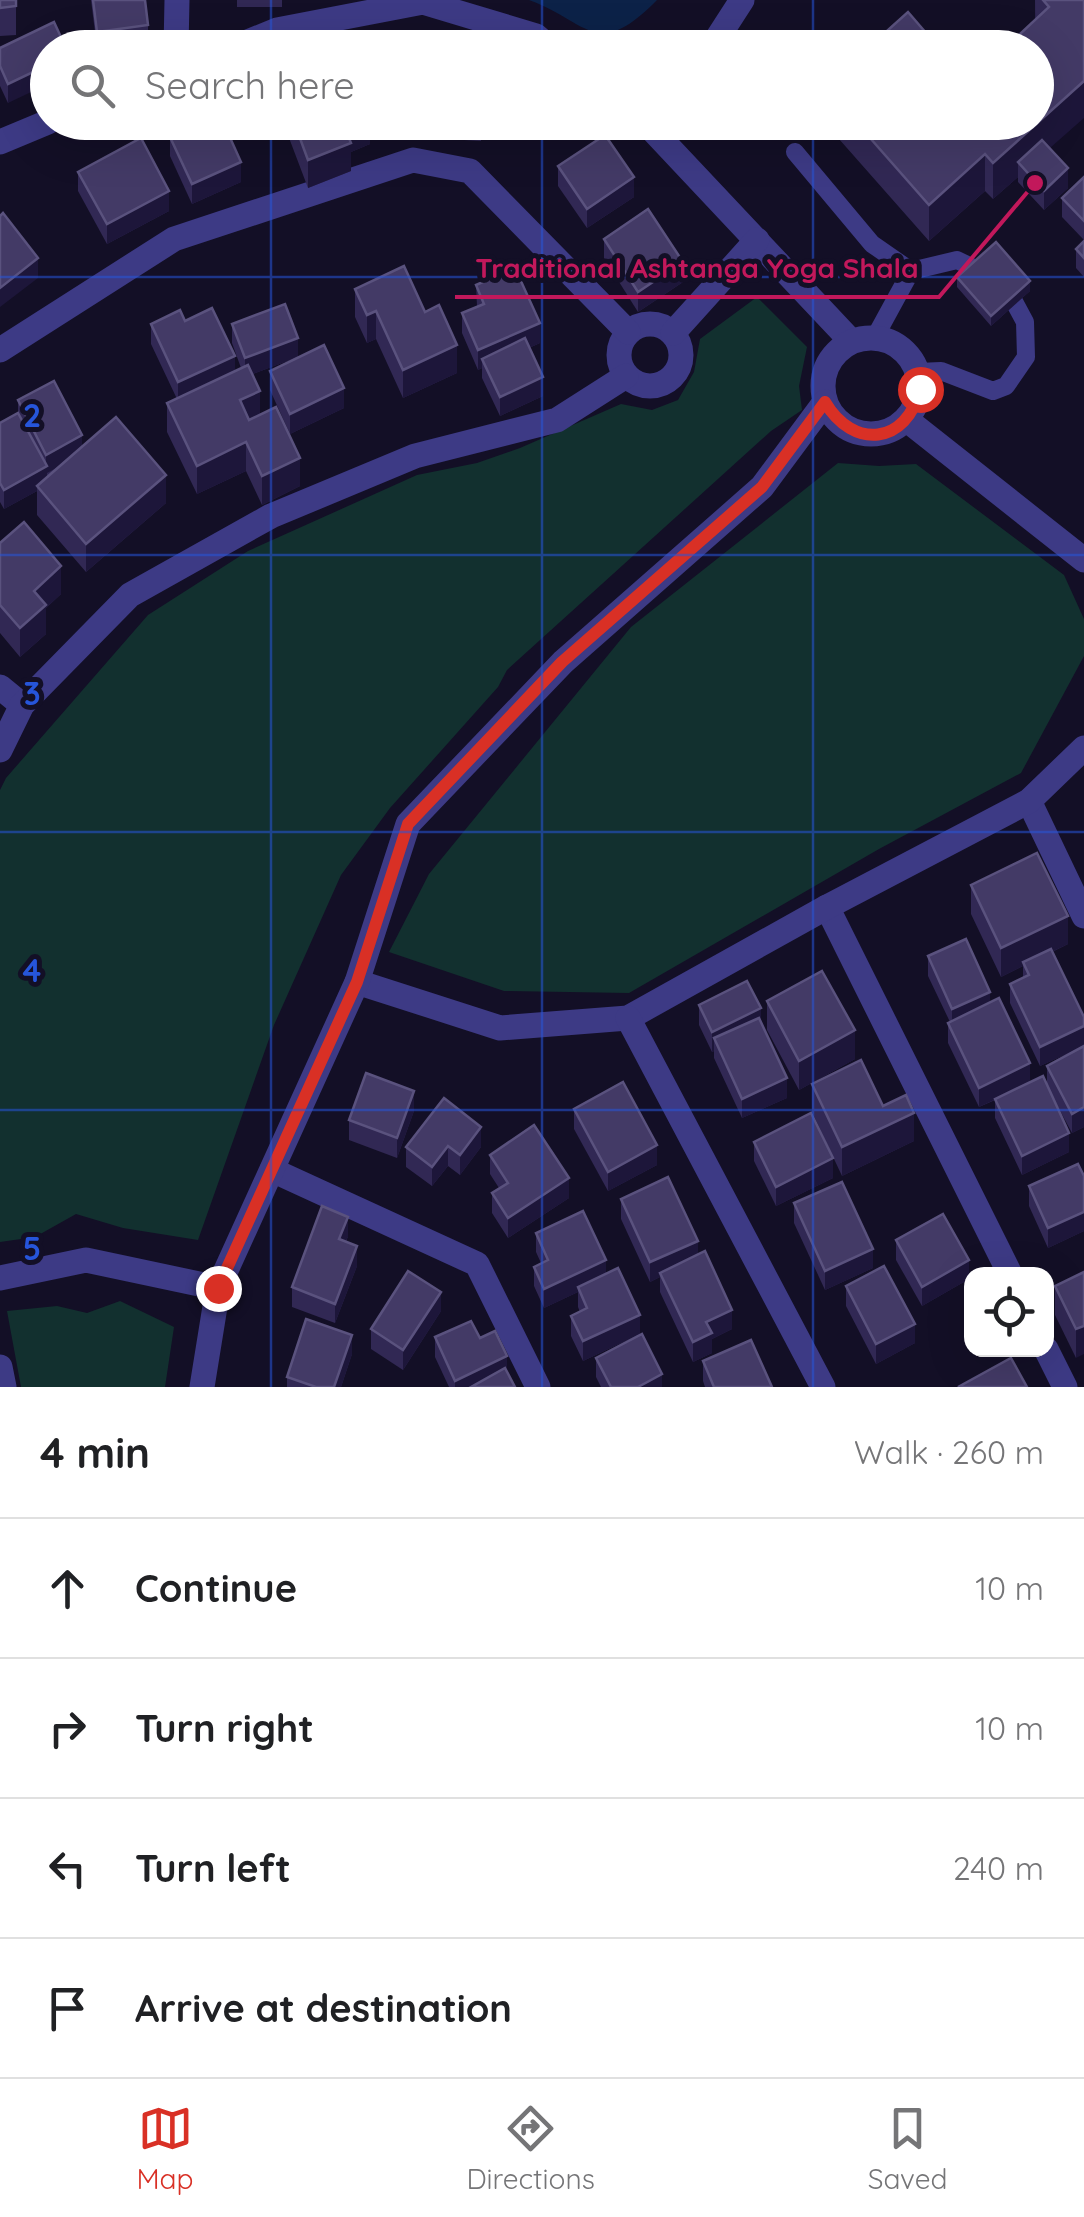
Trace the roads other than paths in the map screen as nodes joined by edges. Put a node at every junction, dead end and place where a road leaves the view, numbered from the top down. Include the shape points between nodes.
1 (177, 0) edge
2 (742, 0) edge
3 (176, 30) edge
4 (277, 30) edge
5 (516, 30) edge
6 (723, 30) edge
7 (30, 130) edge
8 (666, 140) edge
9 (0, 142) edge
10 (796, 152) dead end
11 (757, 240) junction
12 (911, 271) junction
13 (628, 332) junction
14 (673, 333) junction
15 (863, 339) junction
16 (0, 350) edge
17 (918, 372) junction
18 (626, 376) junction
19 (825, 402) junction
20 (906, 420) junction
21 (1084, 560) edge
22 (0, 687) edge
23 (22, 705) junction
24 (1084, 748) edge
25 (0, 750) edge
26 (1029, 802) junction
27 (828, 907) junction
28 (1084, 916) edge
29 (357, 982) junction
30 (628, 1018) junction
31 (272, 1170) junction
32 (1007, 1267) edge
33 (0, 1278) edge
34 (218, 1288) junction
35 (1050, 1357) edge
36 (0, 1367) edge
37 (206, 1385) edge
38 (4, 1387) edge
39 (538, 1387) edge
40 (823, 1387) edge
41 (1065, 1387) edge

1 - 3 street
2 - 6 street
4 - 5 street via 424,2
7 - 9 street
8 - 11 street
10 - 12 lane via 872,244
11 - 14 street
11 - 15 street
12 - 15 lane
12 - 17 lane via 957,260 1004,282 1025,322 1026,357 1006,386 993,391 941,371
13 - 14 street via 659,324
13 - 16 street via 470,171 413,160 174,239
13 - 18 street via 619,362
14 - 18 street via 682,360 666,383 638,385
15 - 17 street via 895,343
15 - 19 street via 840,349 826,367
17 - 20 street via 916,406
18 - 23 street via 557,420 415,456 271,516 130,595
19 - 20 street via 834,418 860,434 894,430
19 - 29 street via 762,487 562,662 408,824
20 - 21 street
22 - 23 street
23 - 25 street
24 - 26 street
26 - 27 street
26 - 28 street
27 - 30 street
27 - 32 street
29 - 30 street via 500,1028
29 - 31 street
30 - 40 street
31 - 34 street
31 - 39 street via 477,1264
33 - 34 street via 86,1260
34 - 37 street
35 - 41 street
36 - 38 street

